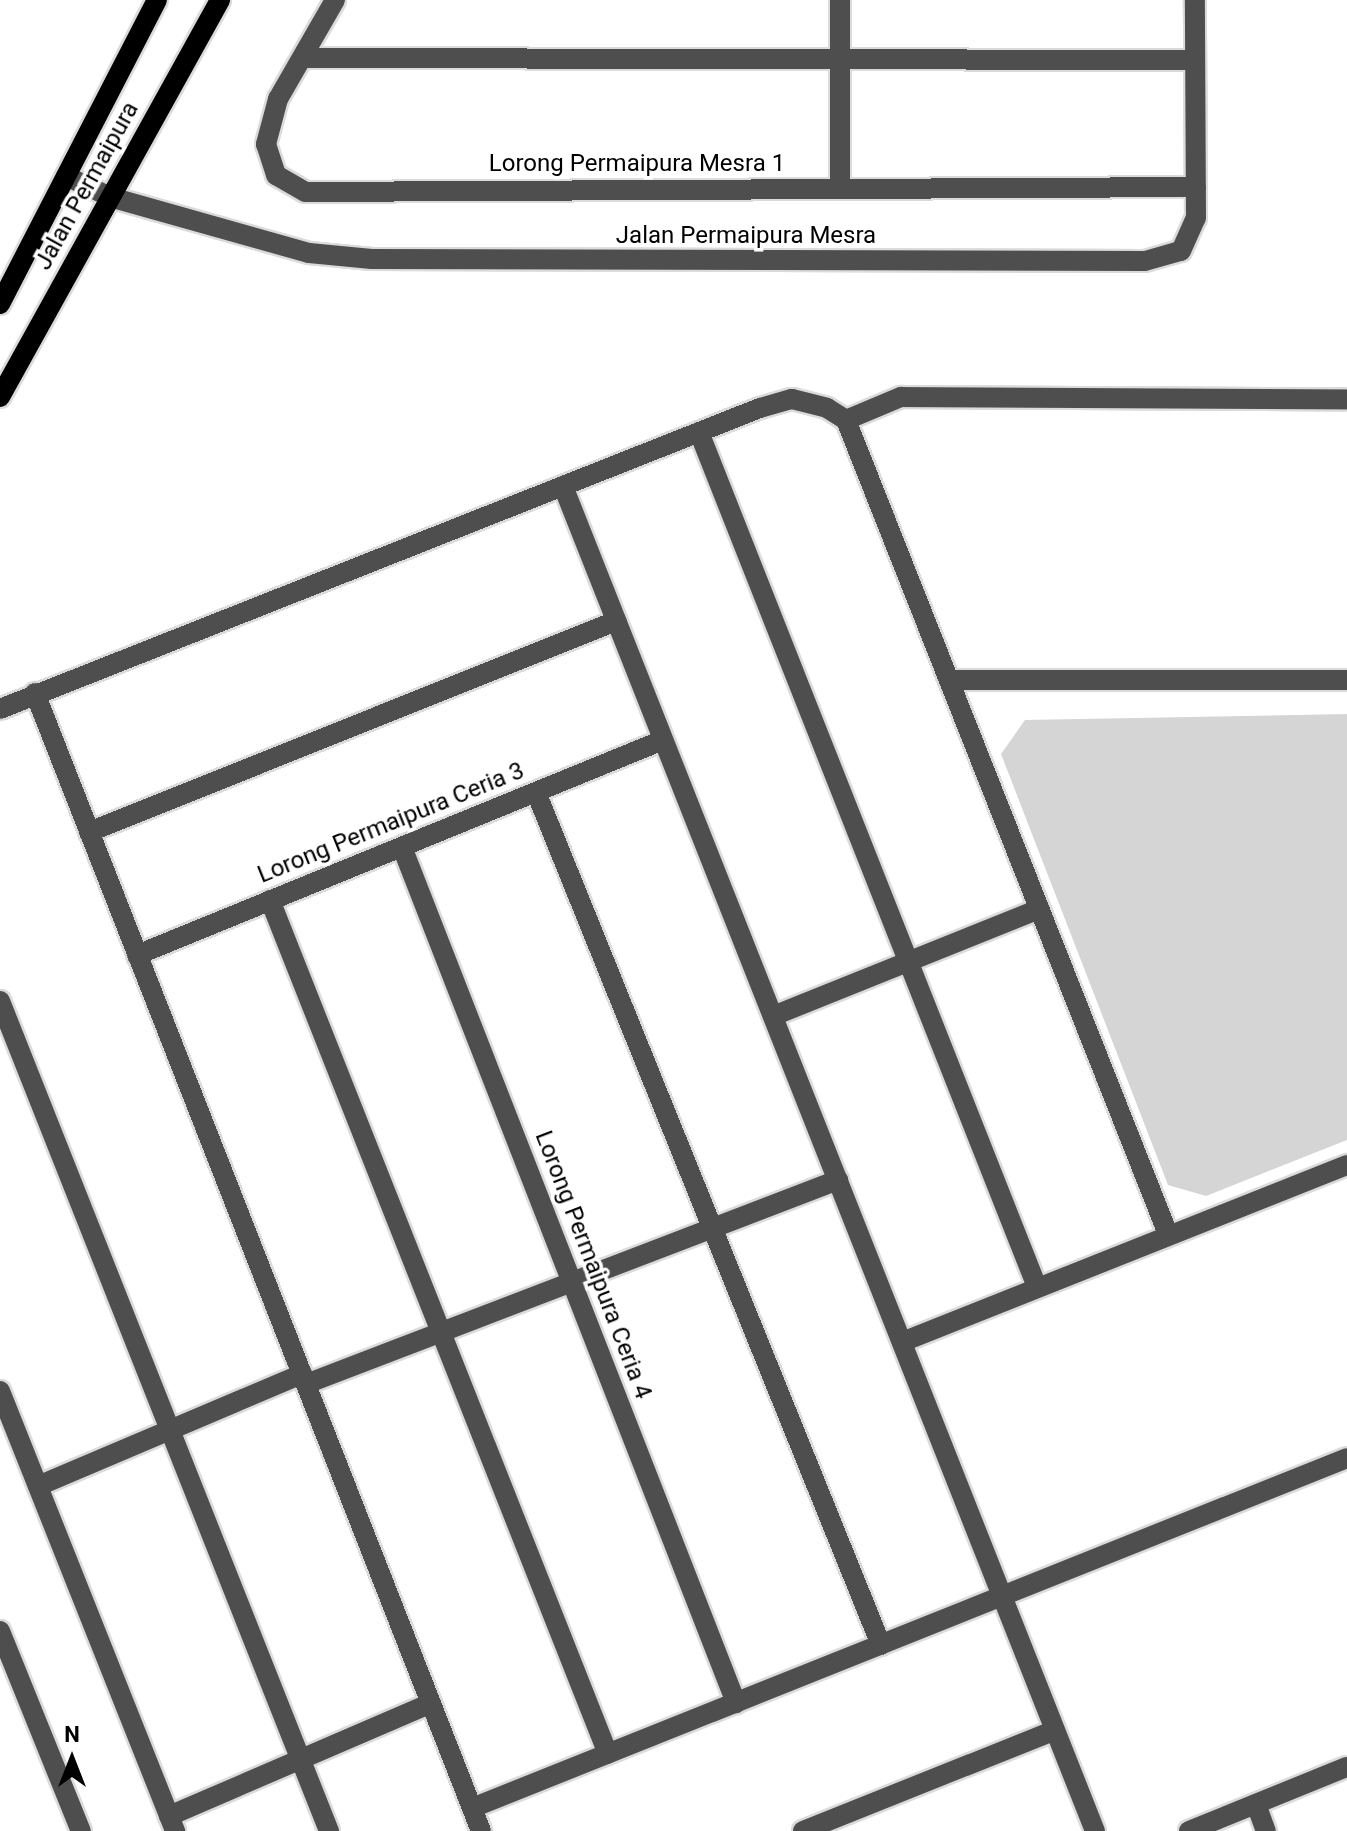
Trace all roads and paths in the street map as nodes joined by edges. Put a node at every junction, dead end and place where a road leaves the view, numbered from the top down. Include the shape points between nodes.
1 (157, 0) edge
2 (220, 0) edge
3 (335, 0) edge
4 (840, 0) edge
5 (1195, 0) edge
6 (302, 58) junction
7 (1195, 60) junction
8 (841, 64) junction
9 (66, 176) junction
10 (1196, 187) junction
11 (840, 189) junction
12 (110, 197) junction
13 (0, 304) edge
14 (0, 397) edge
15 (1347, 399) edge
16 (846, 420) junction
17 (699, 432) junction
18 (563, 486) junction
19 (616, 621) junction
20 (949, 680) junction
21 (1347, 680) edge
22 (35, 693) junction
23 (0, 709) edge
24 (663, 740) junction
25 (536, 792) junction
26 (89, 832) junction
27 (402, 847) junction
28 (270, 900) junction
29 (1039, 909) junction
30 (137, 955) junction
31 (909, 961) junction
32 (0, 1001) edge
33 (773, 1016) junction
34 (1346, 1166) edge
35 (838, 1180) junction
36 (712, 1228) junction
37 (1168, 1234) junction
38 (572, 1282) junction
39 (1037, 1287) junction
40 (442, 1332) junction
41 (902, 1342) junction
42 (304, 1379) junction
43 (0, 1391) edge
44 (170, 1430) junction
45 (1347, 1458) edge
46 (38, 1486) junction
47 (1003, 1596) junction
48 (0, 1631) edge
49 (881, 1645) junction
50 (431, 1703) junction
51 (736, 1703) junction
52 (1055, 1730) junction
53 (608, 1754) junction
54 (301, 1759) junction
55 (1347, 1767) edge
56 (1256, 1804) junction
57 (472, 1808) junction
58 (172, 1824) edge
59 (81, 1831) edge
60 (329, 1831) edge
61 (481, 1831) edge
62 (803, 1831) edge
63 (1095, 1831) edge
64 (1189, 1831) edge
65 (1266, 1831) edge

1 - 9 main road, Jalan Permaipura
2 - 12 main road, Jalan Permaipura
3 - 6 street, Lorong Permaipura Mesra 1
4 - 8 street
5 - 7 street, Jalan Permaipura Mesra
6 - 8 street
6 - 11 street, Lorong Permaipura Mesra 1 via 278,99 266,144 276,175 306,192
7 - 8 street
7 - 10 street, Jalan Permaipura Mesra
8 - 11 street
9 - 12 street, Jalan Permaipura Mesra
9 - 13 main road, Jalan Permaipura
10 - 11 street, Lorong Permaipura Mesra 1
10 - 12 street, Jalan Permaipura Mesra via 1188,243 1171,256 1119,265 372,259 309,253
12 - 14 main road, Jalan Permaipura
15 - 16 street via 901,397
16 - 17 street via 792,399
16 - 20 street
17 - 18 street
17 - 31 street
18 - 19 street
18 - 22 street
19 - 24 street
19 - 26 street
20 - 21 street
20 - 29 street
22 - 23 street
22 - 26 street
24 - 25 street, Lorong Permaipura Ceria 3
24 - 33 street
25 - 27 street, Lorong Permaipura Ceria 3
25 - 36 street
26 - 30 street
27 - 28 street, Lorong Permaipura Ceria 3
27 - 38 street, Lorong Permaipura Ceria 4
28 - 30 street, Lorong Permaipura Ceria 3
28 - 40 street
29 - 31 street
29 - 37 street
30 - 42 street
31 - 33 street
31 - 39 street
32 - 44 street
33 - 35 street
34 - 37 street
35 - 36 street
35 - 41 street
36 - 38 street
36 - 49 street
37 - 39 street
38 - 40 street
38 - 51 street, Lorong Permaipura Ceria 4
39 - 41 street
40 - 42 street
40 - 53 street
41 - 47 street
42 - 44 street
42 - 50 street
43 - 46 street
44 - 46 street
44 - 54 street
45 - 47 street
46 - 58 street
47 - 49 street
47 - 52 street
48 - 59 street
49 - 51 street
50 - 54 street
50 - 57 street
51 - 53 street
52 - 62 street
52 - 63 street
53 - 57 street
54 - 58 street
54 - 60 street
55 - 56 street
56 - 64 street
56 - 65 street
57 - 61 street

